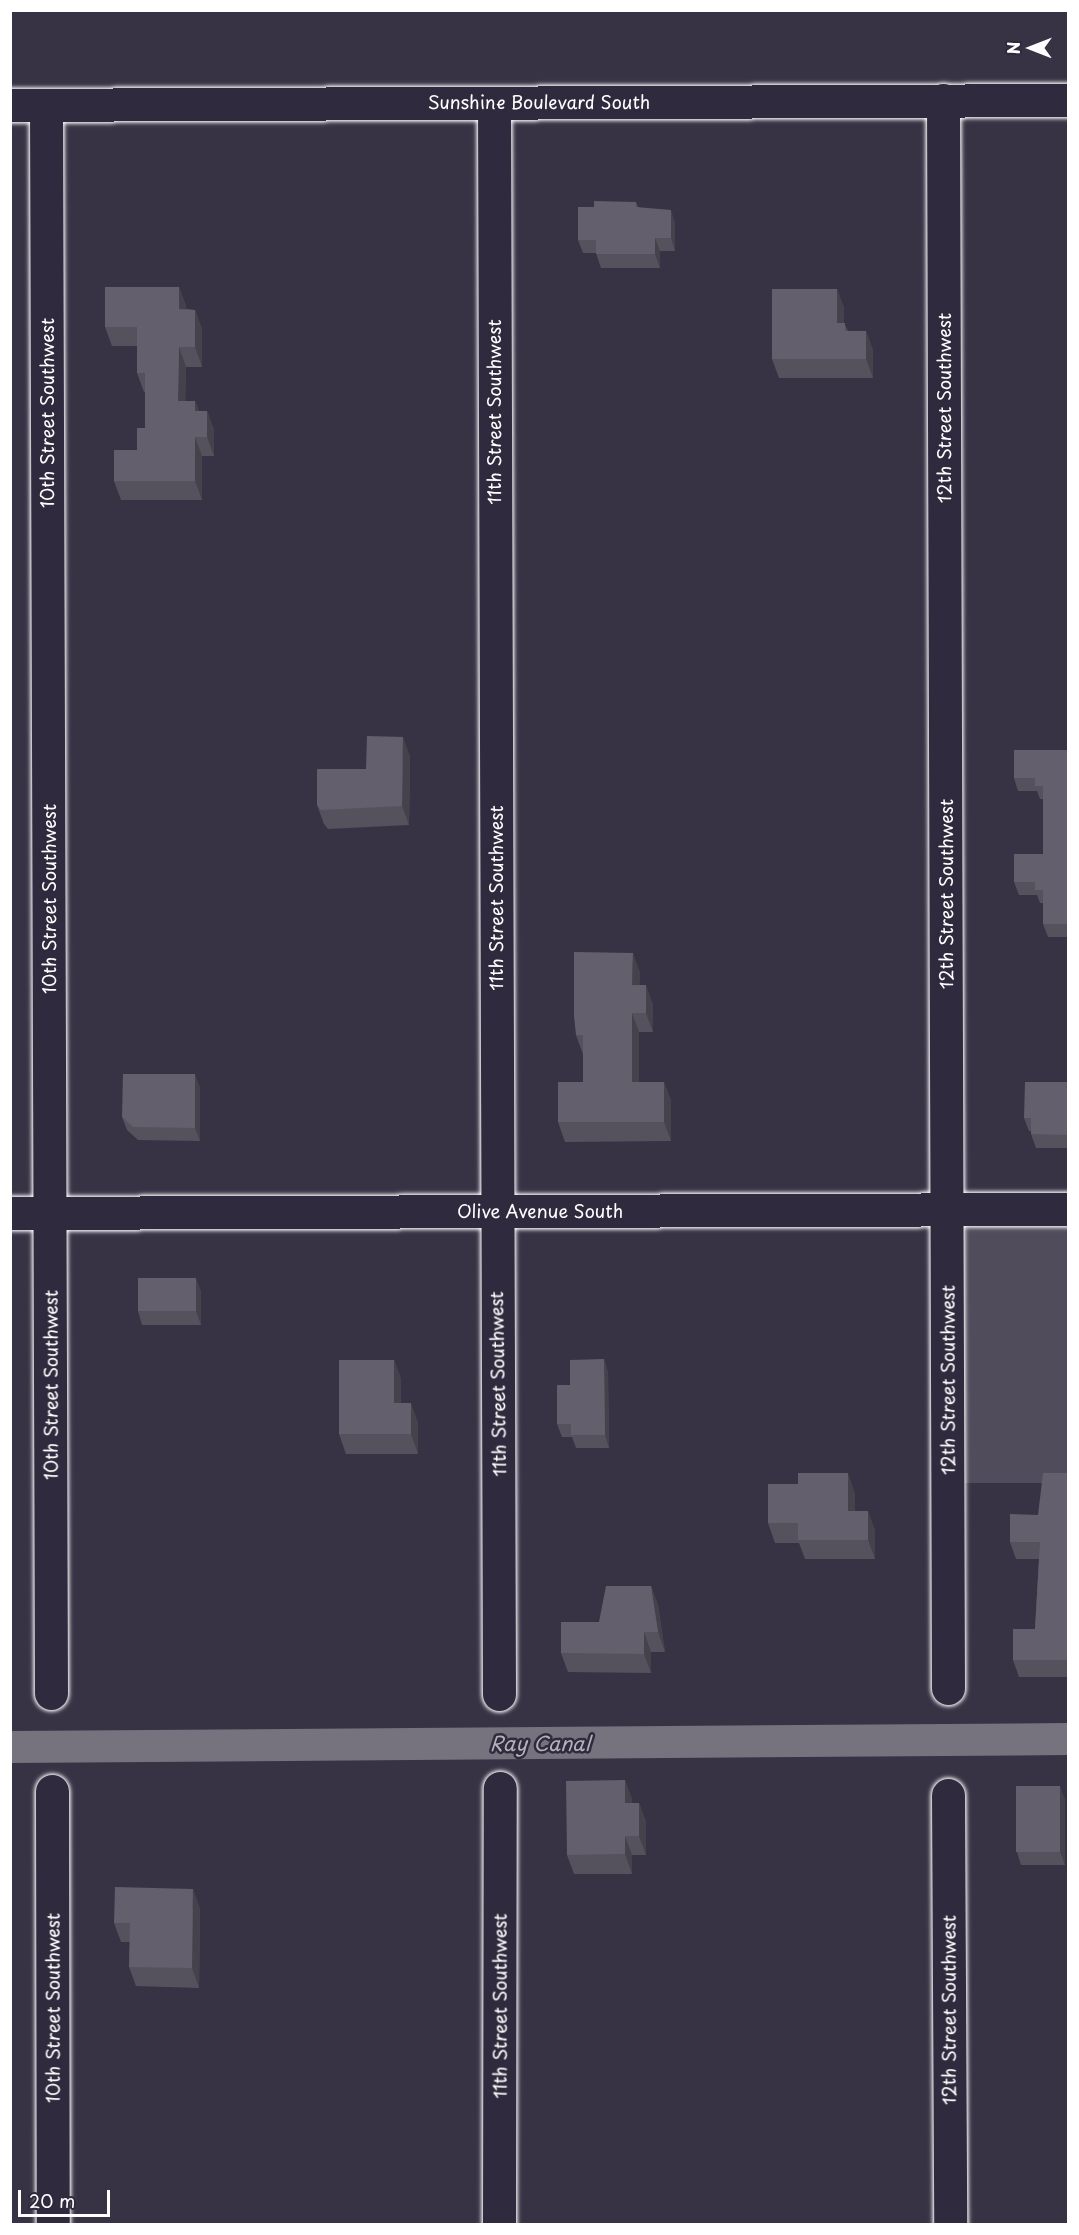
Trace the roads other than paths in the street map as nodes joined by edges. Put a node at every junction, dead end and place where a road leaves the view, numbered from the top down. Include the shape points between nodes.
1 (943, 100) junction
2 (1068, 100) edge
3 (494, 103) junction
4 (10, 105) edge
5 (46, 105) junction
6 (947, 1209) junction
7 (1068, 1209) edge
8 (497, 1212) junction
9 (10, 1213) edge
10 (51, 1213) junction
11 (948, 1688) dead end
12 (51, 1693) dead end
13 (499, 1694) dead end
14 (500, 1788) dead end
15 (52, 1791) dead end
16 (948, 1796) dead end
17 (53, 2224) edge
18 (499, 2224) edge
19 (950, 2224) edge

1 - 2 street, Sunshine Boulevard South
1 - 3 street, Sunshine Boulevard South
1 - 6 street, 12th Street Southwest
3 - 5 street, Sunshine Boulevard South
3 - 8 street, 11th Street Southwest
4 - 5 street, Sunshine Boulevard South
5 - 10 street, 10th Street Southwest
6 - 7 street, Olive Avenue South
6 - 8 street, Olive Avenue South
6 - 11 street, 12th Street Southwest
8 - 10 street, Olive Avenue South
8 - 13 street, 11th Street Southwest
9 - 10 street, Olive Avenue South
10 - 12 street, 10th Street Southwest
14 - 18 street, 11th Street Southwest
15 - 17 street, 10th Street Southwest
16 - 19 street, 12th Street Southwest

